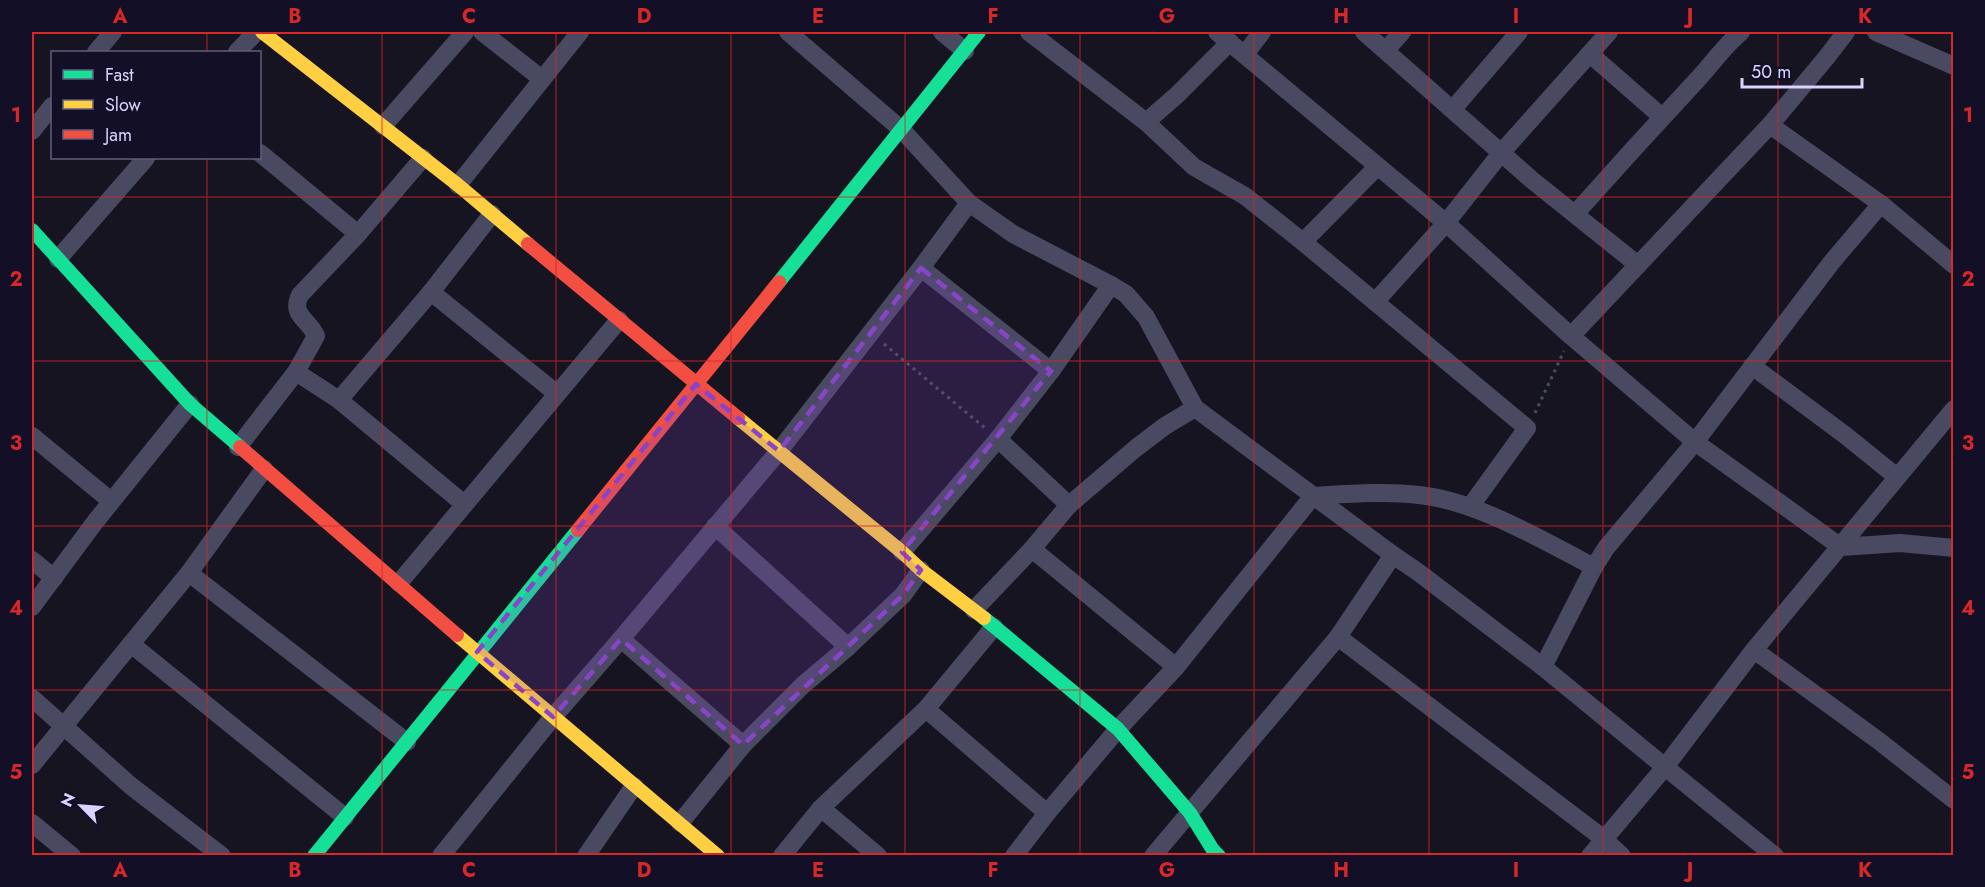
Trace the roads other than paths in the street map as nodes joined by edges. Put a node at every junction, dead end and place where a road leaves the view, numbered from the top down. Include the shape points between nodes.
1 (113, 32) edge
2 (256, 32) edge
3 (262, 32) edge
4 (465, 32) edge
5 (482, 32) edge
6 (580, 32) edge
7 (788, 32) edge
8 (942, 32) edge
9 (979, 32) edge
10 (1029, 32) edge
11 (1262, 32) edge
12 (1364, 32) edge
13 (1402, 32) edge
14 (1519, 32) edge
15 (1609, 32) edge
16 (1846, 32) edge
17 (1876, 32) edge
18 (1731, 34) edge
19 (1224, 37) edge
20 (1386, 50) junction
21 (97, 51) edge
22 (238, 51) edge
23 (965, 51) junction
24 (1245, 54) junction
25 (1590, 54) junction
26 (1953, 66) edge
27 (542, 79) junction
28 (51, 106) edge
29 (1453, 109) junction
30 (1662, 117) junction
31 (1146, 122) junction
32 (1770, 125) junction
33 (382, 126) junction
34 (902, 130) junction
35 (32, 131) edge
36 (1501, 153) junction
37 (261, 154) edge
38 (423, 158) junction
39 (146, 159) edge
40 (1377, 167) junction
41 (458, 185) junction
42 (969, 203) junction
43 (1881, 204) junction
44 (492, 214) junction
45 (1575, 214) junction
46 (1446, 224) junction
47 (32, 230) edge
48 (358, 234) junction
49 (1303, 242) junction
50 (58, 259) junction
51 (1953, 264) edge
52 (1638, 265) junction
53 (921, 268) junction
54 (1111, 285) junction
55 (431, 292) junction
56 (1375, 302) junction
57 (619, 320) junction
58 (1571, 336) junction
59 (1752, 366) junction
60 (1051, 370) junction
61 (296, 372) junction
62 (696, 384) junction
63 (556, 393) junction
64 (339, 400) junction
65 (190, 404) junction
66 (1195, 408) junction
67 (1953, 409) edge
68 (32, 436) edge
69 (998, 439) junction
70 (1695, 442) junction
71 (238, 447) junction
72 (779, 451) junction
73 (264, 469) junction
74 (1897, 477) junction
75 (1313, 496) junction
76 (111, 501) junction
77 (464, 504) junction
78 (1069, 505) junction
79 (1470, 507) junction
80 (715, 526) junction
81 (1841, 547) junction
82 (1953, 548) edge
83 (1032, 549) junction
84 (902, 552) junction
85 (1393, 555) junction
86 (32, 560) edge
87 (1594, 567) junction
88 (921, 570) junction
89 (189, 573) junction
90 (54, 578) junction
91 (399, 583) junction
92 (32, 608) edge
93 (974, 610) junction
94 (994, 627) junction
95 (1338, 637) junction
96 (621, 639) junction
97 (131, 644) junction
98 (848, 647) junction
99 (1754, 650) junction
100 (477, 652) junction
101 (1176, 667) junction
102 (1544, 667) junction
103 (32, 698) edge
104 (926, 709) junction
105 (553, 717) junction
106 (63, 727) junction
107 (1118, 729) junction
108 (407, 742) junction
109 (743, 745) junction
110 (32, 765) edge
111 (1665, 767) junction
112 (634, 786) junction
113 (1953, 800) edge
114 (821, 808) junction
115 (1047, 813) junction
116 (1191, 813) junction
117 (345, 817) junction
118 (32, 823) edge
119 (680, 823) junction
120 (1604, 839) junction
121 (72, 855) edge
122 (222, 855) edge
123 (314, 855) edge
124 (441, 855) edge
125 (586, 855) edge
126 (718, 855) edge
127 (782, 855) edge
128 (878, 855) edge
129 (1014, 855) edge
130 (1154, 855) edge
131 (1219, 855) edge
132 (1590, 855) edge
133 (1622, 855) edge
134 (1775, 855) edge

1 - 21 street
2 - 22 street
3 - 33 street
4 - 33 street
5 - 27 street
6 - 27 street
7 - 34 street
8 - 23 street
9 - 23 street
10 - 31 street
11 - 24 street
12 - 20 street
13 - 20 street
14 - 29 street
15 - 25 street
16 - 32 street
17 - 26 street
18 - 30 street via 1717,59
19 - 24 street
19 - 31 street via 1177,95
20 - 29 street
23 - 34 street
24 - 40 street
25 - 30 street
25 - 36 street
27 - 41 street
28 - 35 street
29 - 36 street
30 - 45 street
31 - 49 street via 1194,168 1251,201
32 - 43 street
32 - 52 street
33 - 38 street
34 - 42 street
34 - 62 street
36 - 45 street
36 - 46 street
37 - 48 street
38 - 41 street
38 - 48 street
39 - 50 street
40 - 46 street
40 - 49 street
41 - 44 street
42 - 53 street
42 - 54 street via 1013,234
43 - 51 street
43 - 59 street
44 - 55 street
44 - 57 street
45 - 52 street
46 - 56 street
46 - 58 street
47 - 50 street
48 - 61 street via 300,295 297,311 316,336
49 - 56 street
50 - 65 street
52 - 58 street
53 - 60 street
53 - 72 street
54 - 60 street
54 - 66 street via 1126,294 1146,317
55 - 63 street
55 - 64 street
56 - 79 street via 1527,428
57 - 62 street
57 - 63 street
58 - 70 street
59 - 70 street
59 - 74 street
60 - 69 street
61 - 64 street
61 - 71 street
62 - 72 street
62 - 100 street
63 - 77 street
64 - 77 street
65 - 71 street
65 - 76 street
66 - 75 street
66 - 78 street via 1136,448
67 - 74 street
68 - 76 street
69 - 78 street
69 - 84 street
70 - 81 street
70 - 87 street
71 - 73 street
72 - 80 street
72 - 84 street
73 - 89 street
73 - 91 street
74 - 81 street
75 - 79 street via 1421,495
75 - 85 street
75 - 101 street
76 - 90 street
77 - 91 street
78 - 83 street
79 - 87 street
80 - 96 street
80 - 98 street
81 - 82 street via 1900,543
81 - 99 street
83 - 93 street
83 - 101 street
84 - 88 street
85 - 95 street
85 - 102 street
86 - 90 street
87 - 102 street
88 - 93 street
88 - 98 street via 903,596
89 - 97 street
89 - 108 street
90 - 92 street
91 - 100 street
93 - 94 street
94 - 104 street
94 - 107 street
95 - 116 street
95 - 120 street
96 - 105 street
96 - 109 street
97 - 106 street
97 - 117 street
98 - 109 street
99 - 111 street
99 - 113 street via 1880,741
100 - 105 street
100 - 108 street
101 - 107 street
102 - 111 street
103 - 106 street
104 - 114 street
104 - 115 street
105 - 112 street
105 - 124 street
106 - 110 street
106 - 122 street via 131,786
107 - 115 street
107 - 116 street
108 - 117 street
109 - 119 street
111 - 120 street
111 - 134 street
112 - 119 street
112 - 125 street
114 - 127 street
114 - 128 street
115 - 129 street
116 - 130 street
116 - 131 street
117 - 123 street
118 - 121 street
119 - 126 street
120 - 132 street
120 - 133 street

